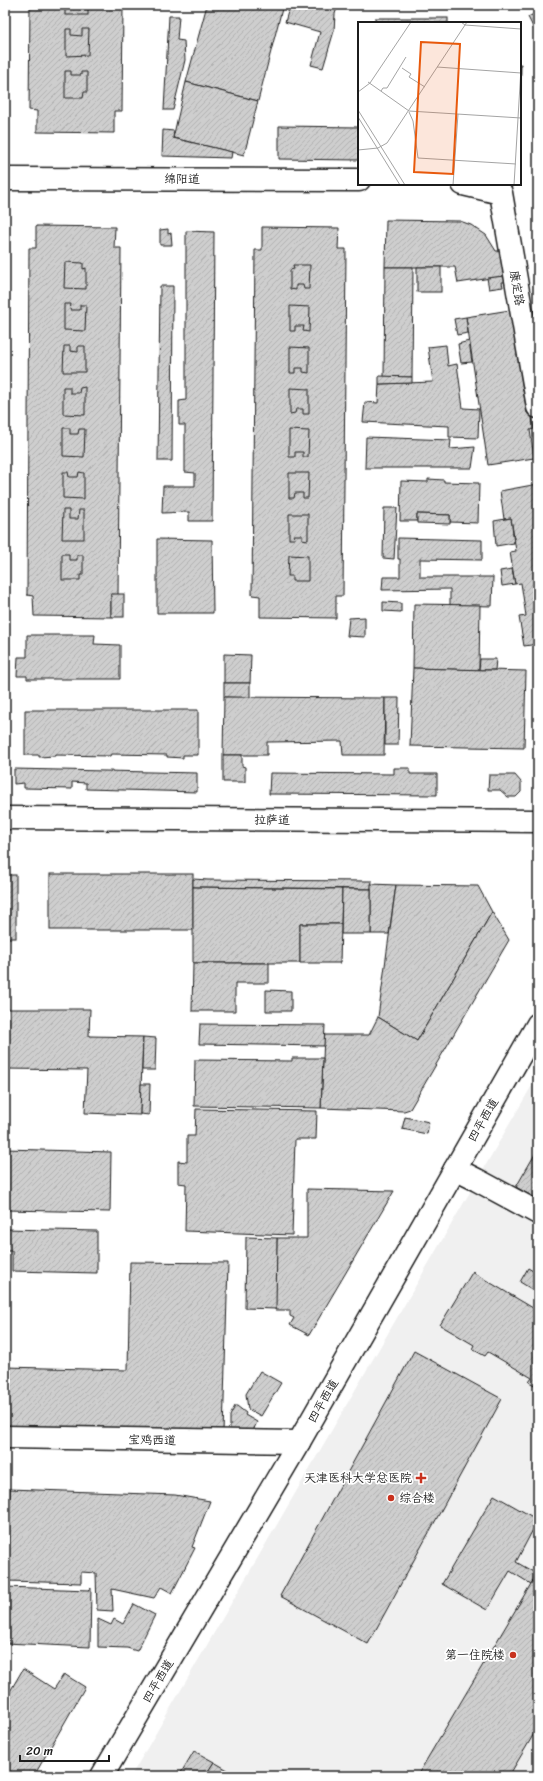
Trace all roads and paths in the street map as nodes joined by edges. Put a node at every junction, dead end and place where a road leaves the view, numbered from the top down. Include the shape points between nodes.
1 (5, 179) edge
2 (358, 180) edge
3 (467, 185) edge
4 (538, 407) edge
5 (5, 818) edge
6 (538, 821) edge
7 (538, 1024) edge
8 (455, 1169) junction
9 (538, 1213) edge
10 (5, 1437) edge
11 (299, 1442) junction
12 (102, 1776) edge

1 - 2 street, 绵阳道
3 - 4 street, 康定路 via 501,193
5 - 6 street, 拉萨道
7 - 8 street, 四平西道
8 - 9 street
8 - 11 street, 四平西道
10 - 11 street, 宝鸡西道
11 - 12 street, 四平西道

